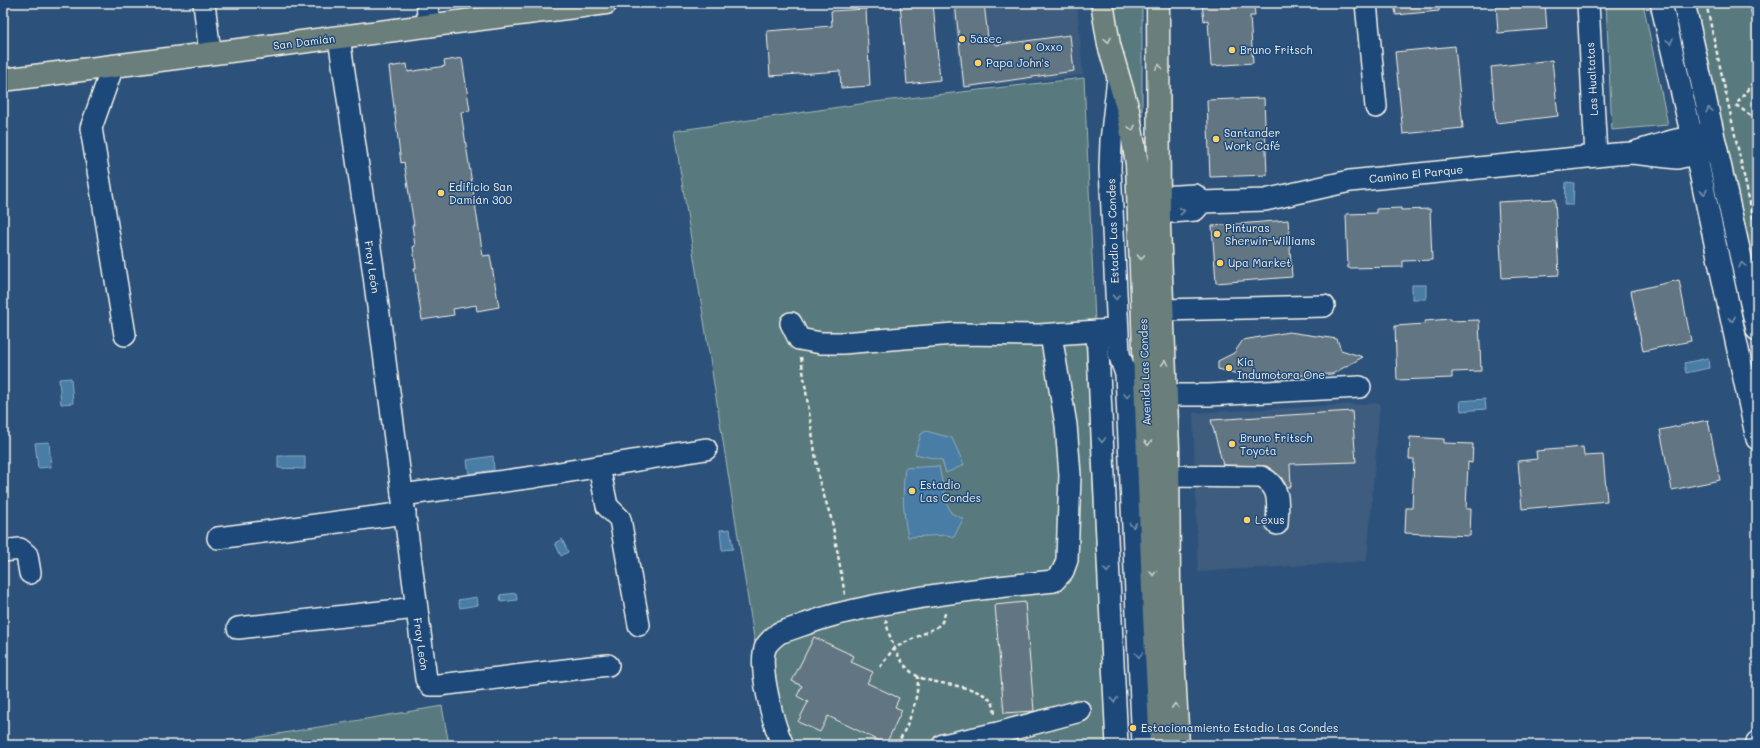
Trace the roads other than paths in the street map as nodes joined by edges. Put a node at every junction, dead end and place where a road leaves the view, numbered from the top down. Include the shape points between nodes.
1 (204, 3) edge
2 (427, 3) edge
3 (606, 3) edge
4 (1102, 3) edge
5 (1366, 3) edge
6 (1588, 3) edge
7 (1661, 3) edge
8 (1684, 3) edge
9 (1156, 5) edge
10 (567, 6) edge
11 (429, 26) junction
12 (339, 38) junction
13 (210, 54) junction
14 (113, 66) junction
15 (1119, 76) junction
16 (3, 80) edge
17 (1376, 107) dead end
18 (1715, 140) junction
19 (1694, 145) junction
20 (1596, 156) junction
21 (1159, 205) junction
22 (1324, 306) dead end
23 (1162, 310) junction
24 (1107, 330) junction
25 (1757, 330) edge
26 (795, 331) road end
27 (125, 334) dead end
28 (1051, 335) junction
29 (1360, 386) dead end
30 (1166, 395) junction
31 (1757, 439) edge
32 (706, 450) dead end
33 (598, 467) junction
34 (1168, 476) junction
35 (403, 504) junction
36 (1277, 524) dead end
37 (218, 538) dead end
38 (3, 551) edge
39 (30, 573) dead end
40 (1137, 596) junction
41 (1108, 597) junction
42 (416, 608) junction
43 (639, 625) dead end
44 (238, 628) dead end
45 (608, 665) dead end
46 (1080, 711) dead end
47 (783, 745) edge
48 (943, 745) edge
49 (1117, 745) edge
50 (1144, 745) edge
51 (1161, 745) edge
52 (1178, 745) edge

1 - 13 street
2 - 11 street
3 - 10 main road, San Damián
4 -> 15 main road, Avenida Las Condes via 1109,45
5 - 17 street
6 - 20 street, Las Hualtatas
7 -> 19 street
18 -> 8 street
21 -> 9 main road, Avenida Las Condes
10 - 11 main road, San Damián
11 - 12 main road, San Damián
12 - 13 main road, San Damián
12 - 35 street, Fray León via 373,268
13 - 14 main road, San Damián
14 - 16 main road, San Damián
14 - 27 street via 92,128
15 -> 24 street, Estadio Las Condes via 1111,141
15 -> 51 main road, Avenida Las Condes via 1132,129 1139,185
18 - 19 street, Camino El Parque
25 -> 18 street
19 - 20 street, Camino El Parque
19 -> 31 street
20 - 21 street, Camino El Parque via 1350,181 1266,200 1202,202 1195,210
21 - 23 main road, Avenida Las Condes
22 - 23 street
30 -> 23 main road, Avenida Las Condes
24 - 28 street
24 -> 40 street, Estadio Las Condes via 1126,374
24 -> 41 street
26 - 28 street via 821,343 954,334
28 - 47 street via 1066,425 1070,475 1068,560 1063,571 1054,581 1020,583 866,607 845,603 779,633 766,647 764,677 775,724
29 - 30 street
30 - 34 main road, Avenida Las Condes
32 - 33 street
33 - 35 street
33 - 43 street via 607,506 620,519
34 - 36 street via 1261,476 1269,480 1277,490
52 -> 34 main road, Avenida Las Condes via 1169,580
35 - 37 street
35 - 42 street, Fray León
38 - 39 street via 20,549 27,555
40 - 41 street
40 -> 50 street, Estadio Las Condes
41 -> 49 street
42 - 44 street
42 - 45 street, Fray León via 426,679 430,685
46 - 48 street

